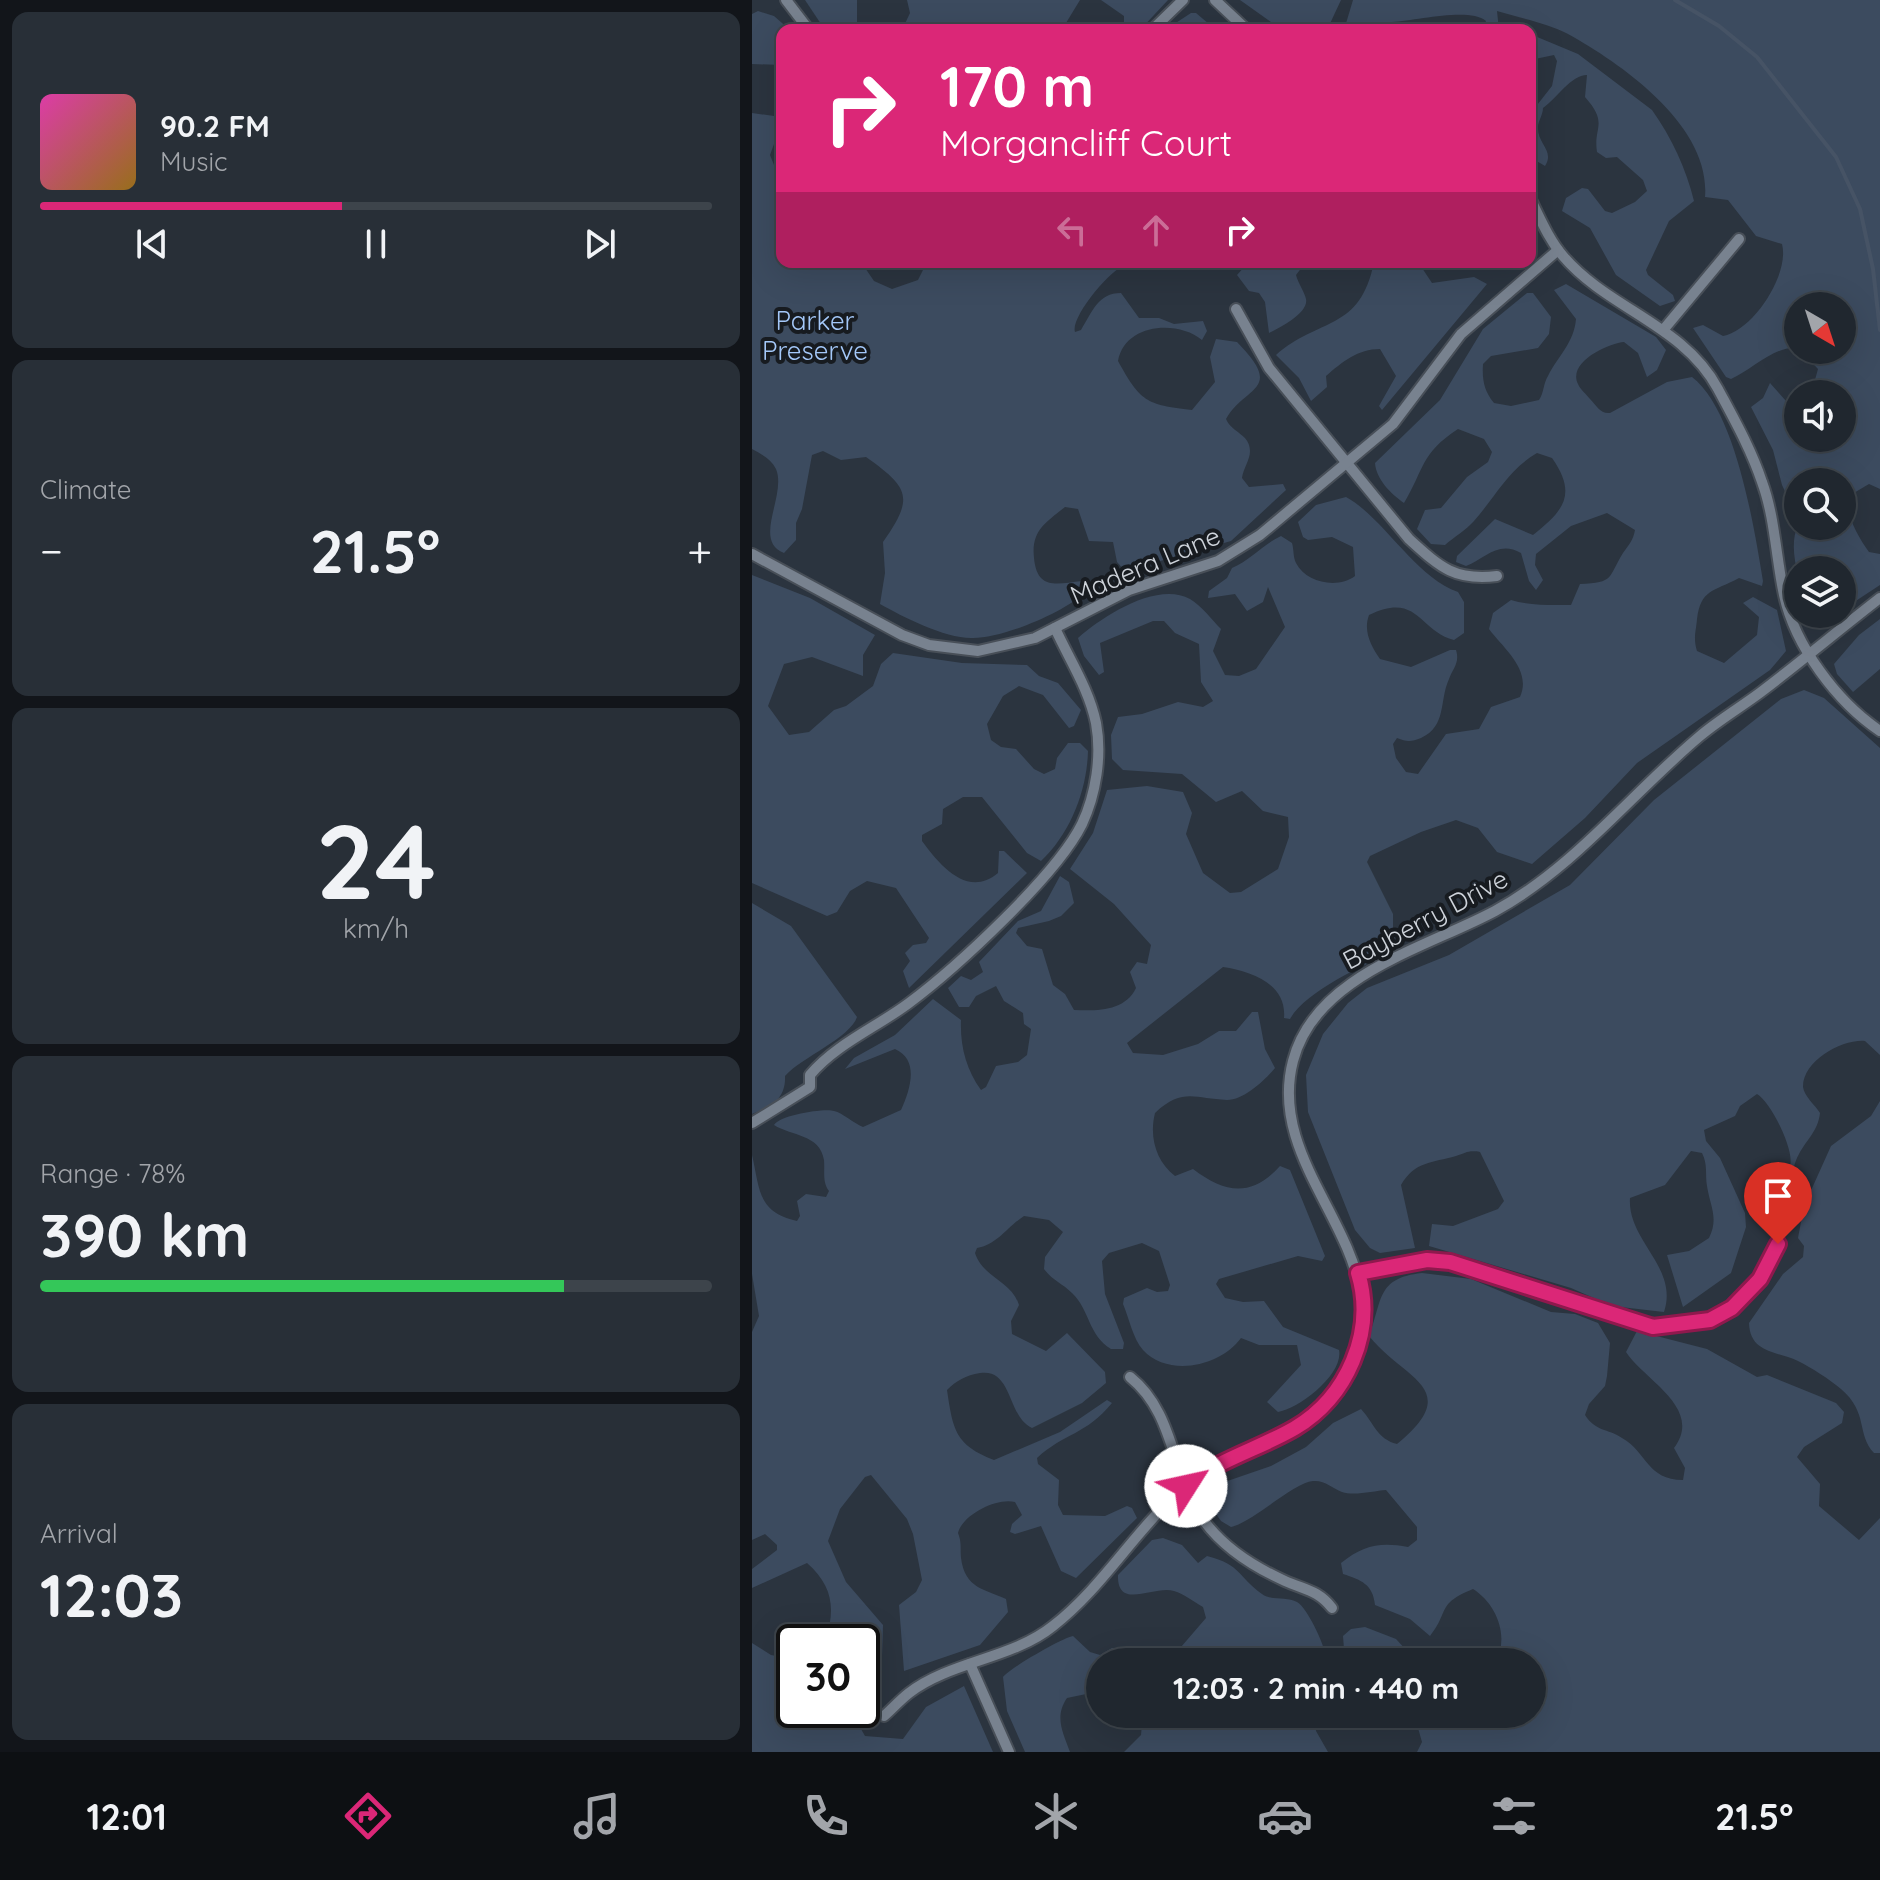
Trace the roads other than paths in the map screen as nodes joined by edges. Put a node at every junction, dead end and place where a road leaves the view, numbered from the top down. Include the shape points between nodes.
1 (786, 0) edge
2 (1183, 0) edge
3 (1215, 0) edge
4 (804, 24) edge
5 (1158, 24) edge
6 (1241, 24) edge
7 (1536, 209) edge
8 (1739, 239) dead end
9 (1558, 250) junction
10 (1236, 309) dead end
11 (1664, 329) junction
12 (1347, 463) junction
13 (752, 554) edge
14 (1497, 576) dead end
15 (1880, 598) edge
16 (1055, 628) junction
17 (1810, 653) junction
18 (1880, 731) edge
19 (752, 1123) edge
20 (1778, 1244) dead end
21 (1358, 1273) junction
22 (1130, 1377) dead end
23 (1186, 1486) junction
24 (1332, 1608) dead end
25 (970, 1664) junction
26 (884, 1716) dead end
27 (1009, 1752) edge

1 - 4 street
2 - 5 street
3 - 6 street
7 - 9 street
8 - 11 street
9 - 11 street via 1590,280
9 - 12 street, Madera Lane via 1478,316 1400,417
10 - 12 street via 1269,368
11 - 17 street via 1681,341 1716,384 1747,444 1763,484 1784,599
12 - 14 street via 1430,558 1469,579
12 - 16 street, Madera Lane via 1231,555 1129,590
13 - 16 street, Madera Lane via 902,635 940,648 997,649
15 - 17 street, Bayberry Drive
16 - 19 street via 1084,685 1098,734 1093,794 1081,826 1042,876 948,970 909,1004 825,1060 810,1075 810,1087
17 - 18 street via 1843,699
17 - 21 street, Bayberry Drive via 1703,733 1551,873 1500,908 1348,984 1326,1002 1300,1041 1292,1064 1296,1137
20 - 21 street via 1760,1279 1732,1308 1710,1320 1663,1326 1623,1320 1450,1262 1427,1260
21 - 23 street via 1363,1330 1347,1375 1330,1399 1293,1429 1212,1466
22 - 23 street via 1155,1401
23 - 24 street via 1203,1519 1236,1554 1280,1579 1311,1588
23 - 25 street via 1160,1508 1119,1562 1065,1616 1048,1630
25 - 26 street via 910,1692
25 - 27 street

